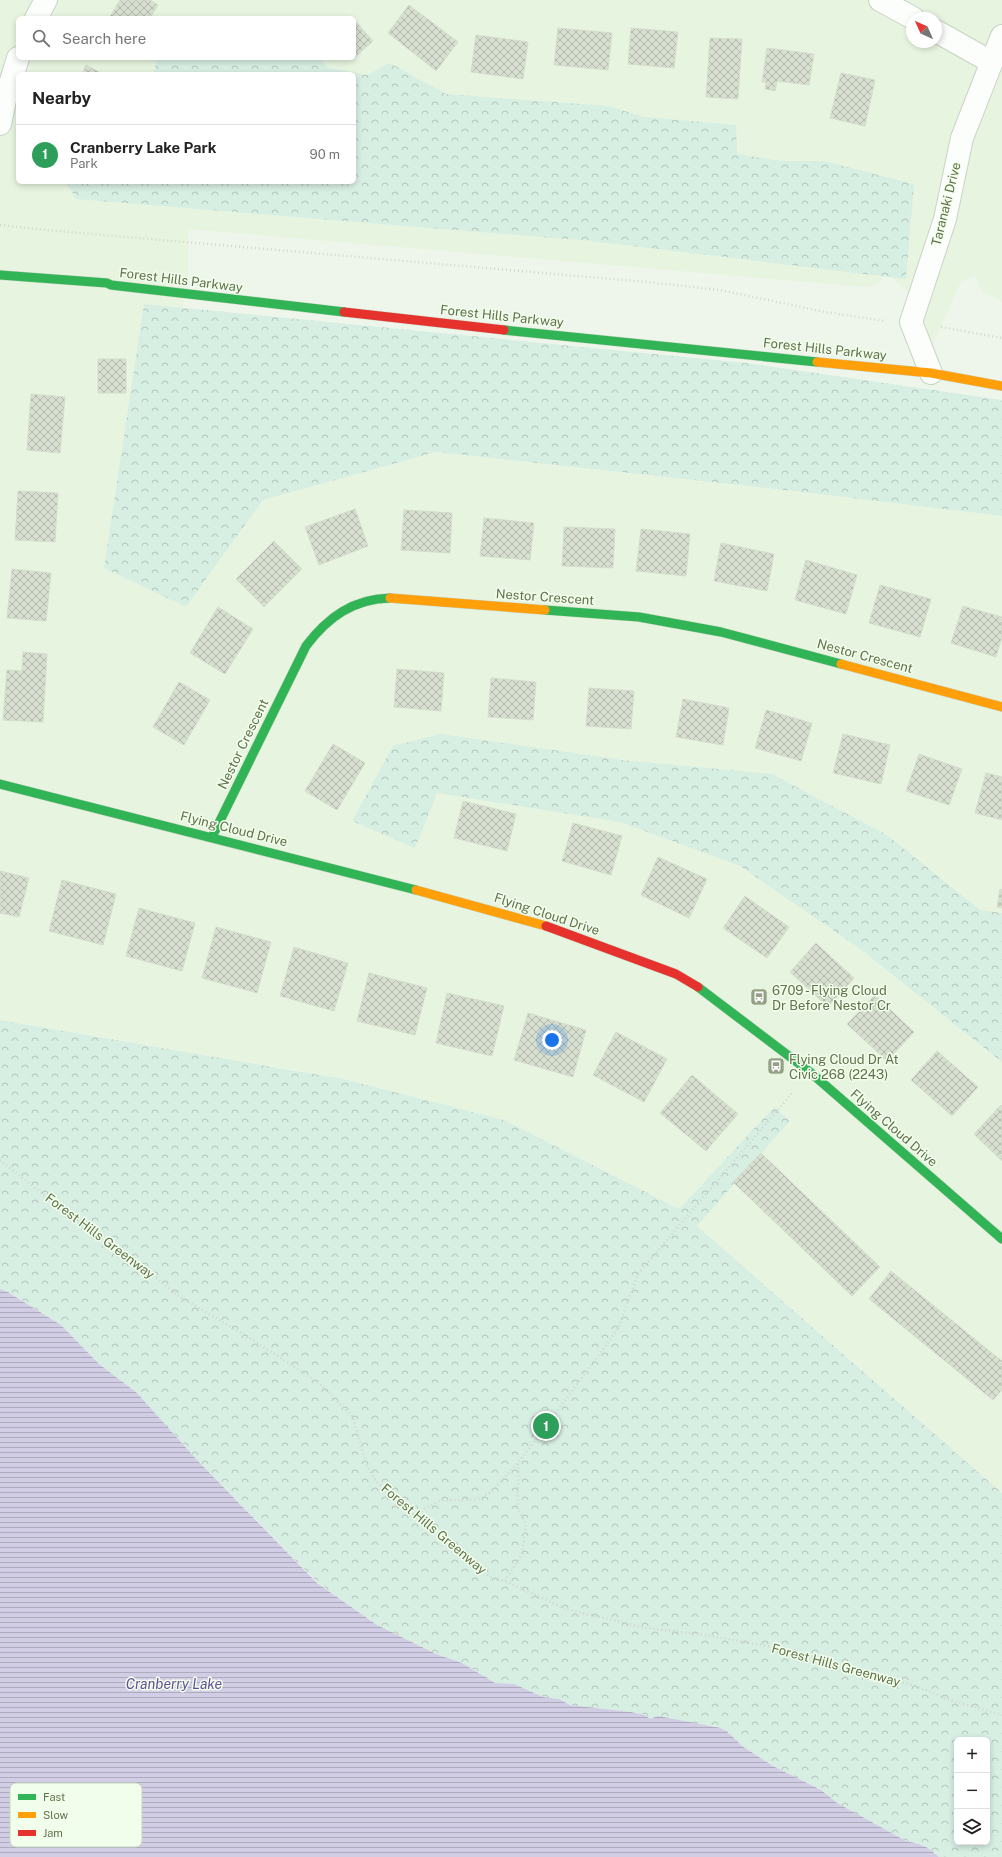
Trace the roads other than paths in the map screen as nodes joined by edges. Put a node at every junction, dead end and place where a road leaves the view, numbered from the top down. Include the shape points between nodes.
1 (46, 0) edge
2 (880, 0) edge
3 (906, 14) edge
4 (37, 16) edge
5 (942, 34) edge
6 (1002, 36) edge
7 (17, 60) edge
8 (991, 62) junction
9 (0, 124) edge
10 (0, 275) edge
11 (931, 373) junction
12 (1002, 386) edge
13 (1002, 707) edge
14 (0, 784) edge
15 (212, 837) junction
16 (1002, 1239) edge

1 - 4 street
2 - 3 street
5 - 8 street
6 - 8 street, Taranaki Drive
7 - 9 street
8 - 11 street, Taranaki Drive via 962,138 945,219 911,322
10 - 11 street, Forest Hills Parkway via 107,283 494,328
11 - 12 street, Forest Hills Parkway
13 - 15 street, Nestor Crescent via 720,632 639,617 395,598 371,599 358,602 333,615 306,646
14 - 15 street, Flying Cloud Drive
15 - 16 street, Flying Cloud Drive via 487,908 562,931 676,974 708,994 810,1072

